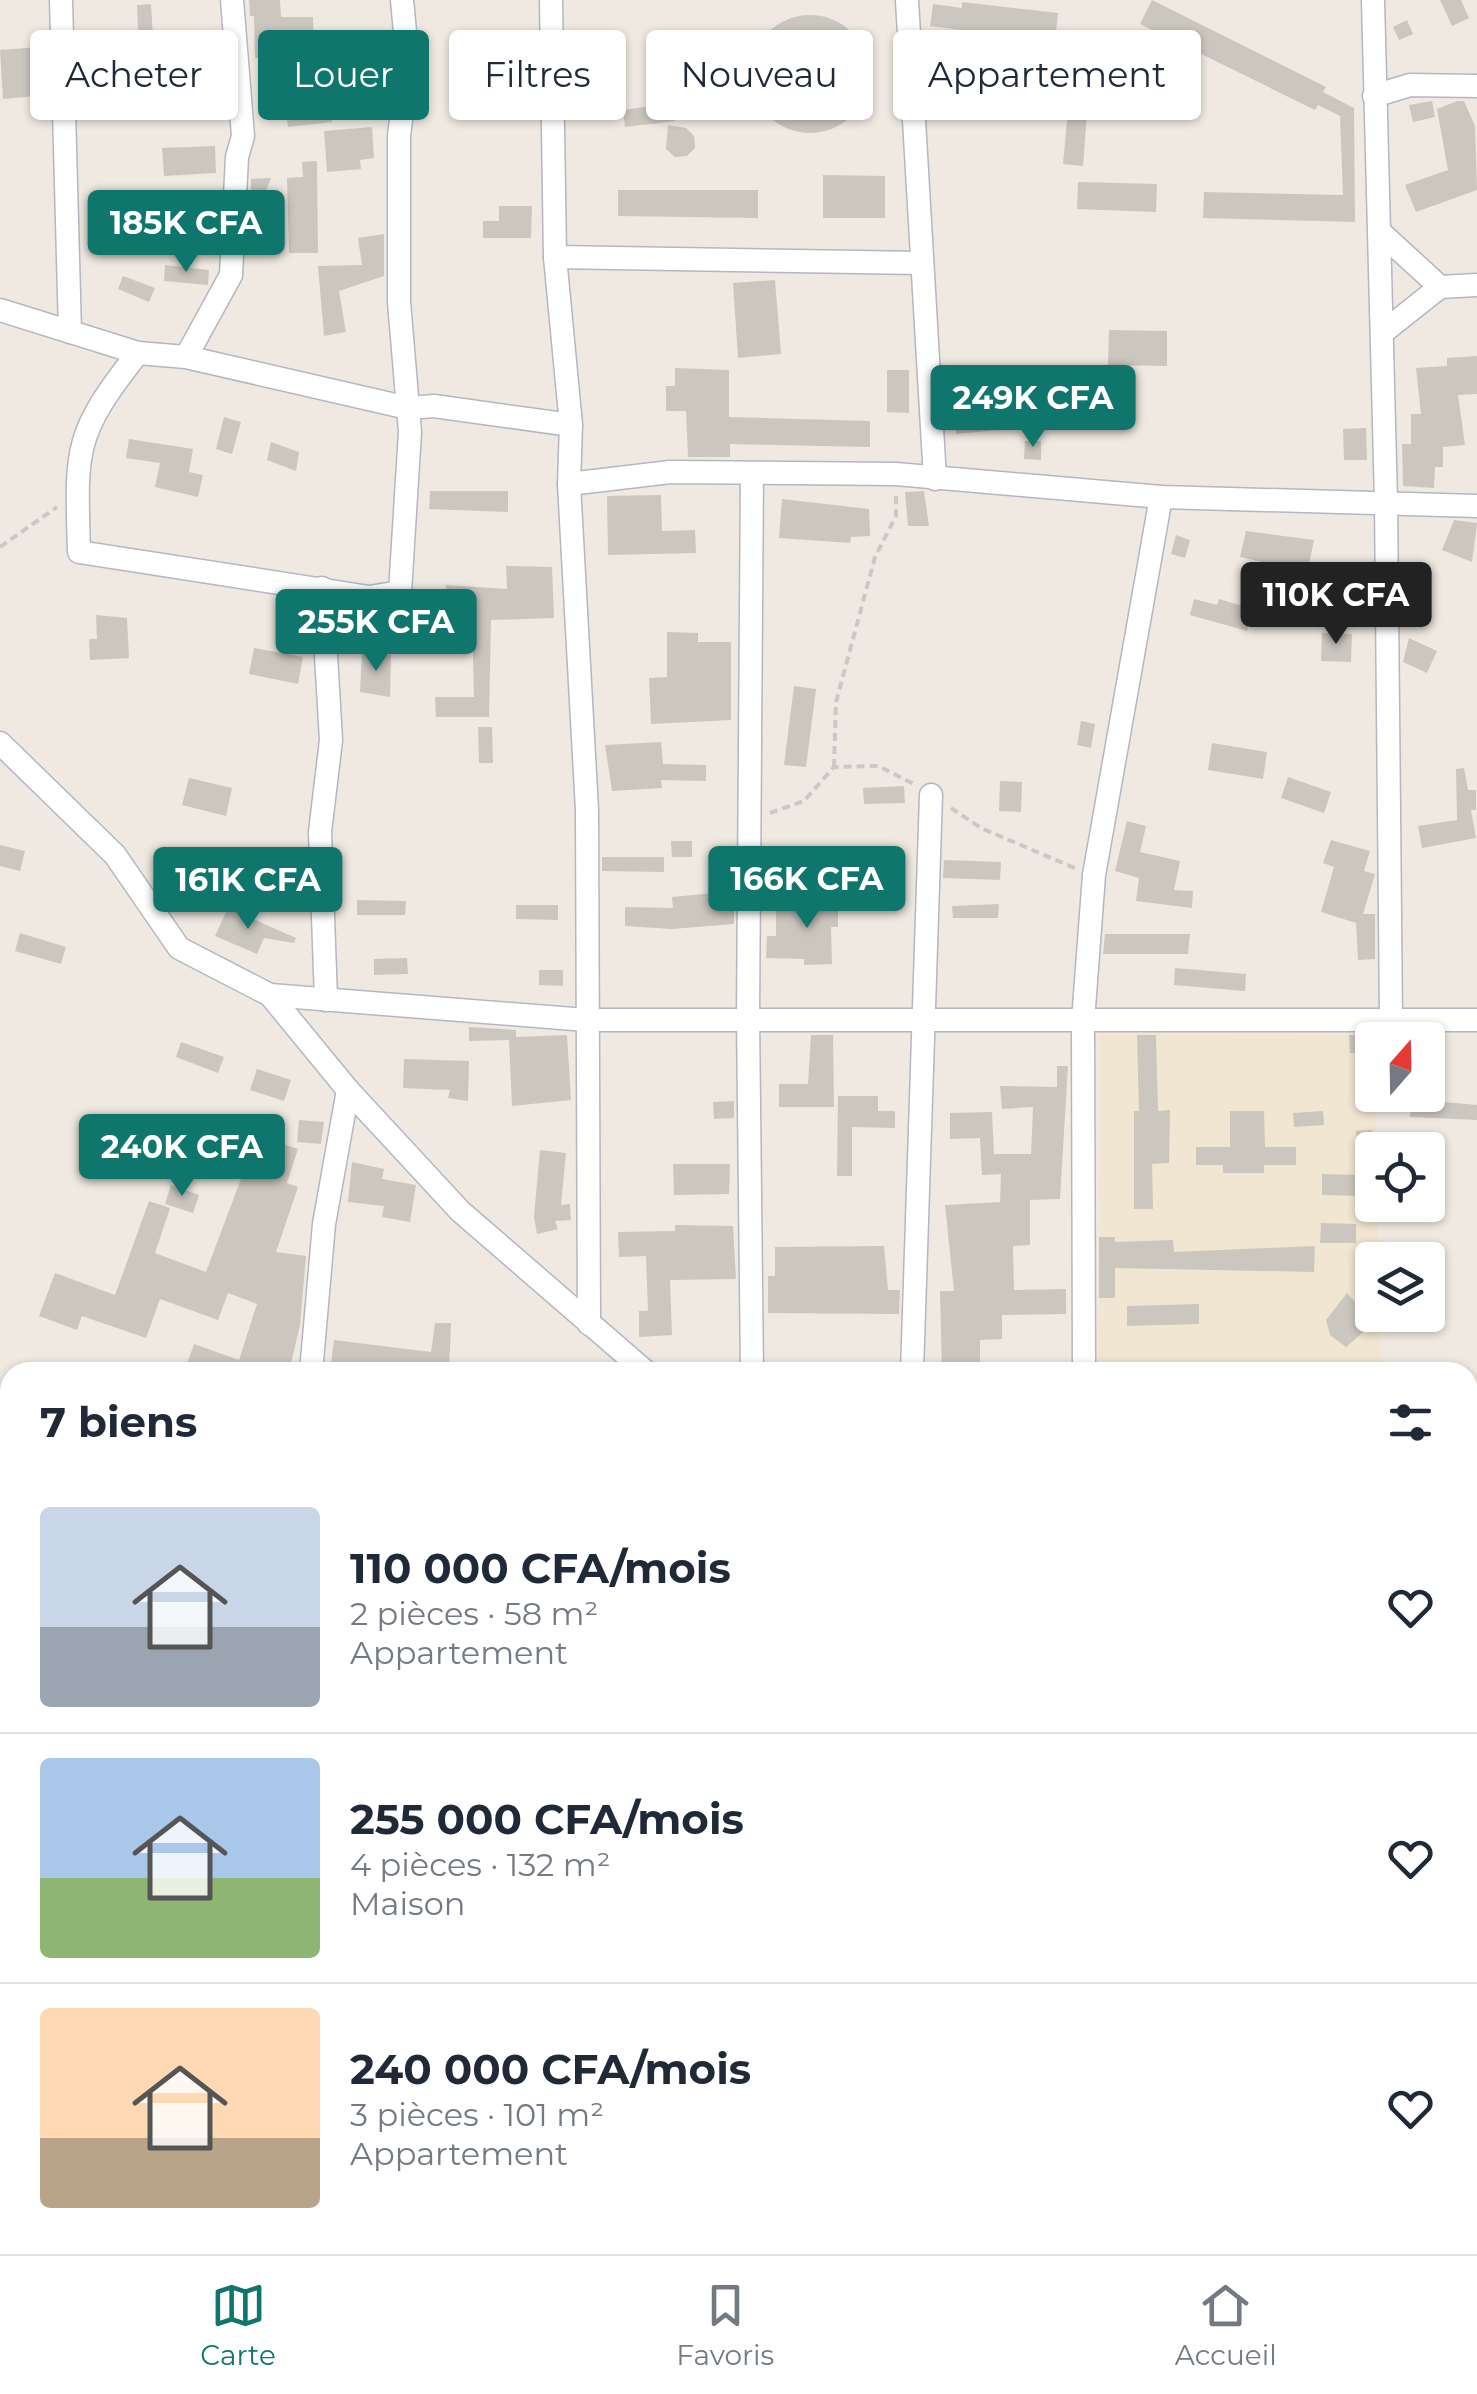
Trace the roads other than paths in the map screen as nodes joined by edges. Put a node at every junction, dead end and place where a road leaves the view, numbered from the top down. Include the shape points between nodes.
1 (61, 0) edge
2 (232, 0) edge
3 (402, 0) edge
4 (552, 0) edge
5 (907, 0) edge
6 (1373, 0) edge
7 (1477, 86) edge
8 (1374, 96) junction
9 (1380, 232) junction
10 (555, 257) junction
11 (921, 263) junction
12 (1477, 285) edge
13 (1440, 287) junction
14 (0, 310) edge
15 (70, 332) junction
16 (1382, 334) junction
17 (138, 353) junction
18 (186, 357) junction
19 (408, 408) junction
20 (570, 424) junction
21 (752, 472) junction
22 (935, 479) junction
23 (569, 484) junction
24 (1162, 497) junction
25 (1386, 501) junction
26 (1477, 506) edge
27 (322, 588) junction
28 (0, 743) edge
29 (931, 795) road end
30 (270, 996) junction
31 (326, 1000) junction
32 (748, 1017) junction
33 (1391, 1018) junction
34 (586, 1020) junction
35 (1477, 1020) edge
36 (924, 1021) junction
37 (1083, 1021) junction
38 (348, 1090) junction
39 (589, 1324) junction
40 (312, 1362) edge
41 (634, 1362) edge
42 (752, 1362) edge
43 (912, 1362) edge
44 (1084, 1362) edge

1 - 15 street
2 - 18 street via 243,136 230,274
3 - 19 street via 408,64 400,136 399,302
4 - 10 street
5 - 11 street
6 - 8 street
7 - 8 street via 1410,85
8 - 9 street
9 - 13 street
9 - 16 street
10 - 11 street
10 - 20 street
11 - 22 street
12 - 13 street
13 - 16 street
14 - 15 street
15 - 17 street
16 - 25 street
17 - 18 street
17 - 27 street via 88,420 77,490 78,552
18 - 19 street
19 - 20 street
19 - 27 street via 400,592 369,597
20 - 23 street
21 - 22 street
21 - 23 street via 670,472
21 - 32 street
22 - 24 street
23 - 34 street via 587,810
24 - 25 street
24 - 37 street via 1094,876
25 - 26 street
25 - 33 street
27 - 31 street via 331,740 320,832
28 - 30 street via 115,855 179,948
29 - 36 street
30 - 31 street
30 - 38 street
31 - 34 street
32 - 34 street
32 - 36 street
32 - 42 street
33 - 35 street
33 - 37 street
34 - 39 street
36 - 37 street
36 - 43 street
37 - 44 street
38 - 39 street via 460,1212
38 - 40 street via 324,1224
39 - 41 street

